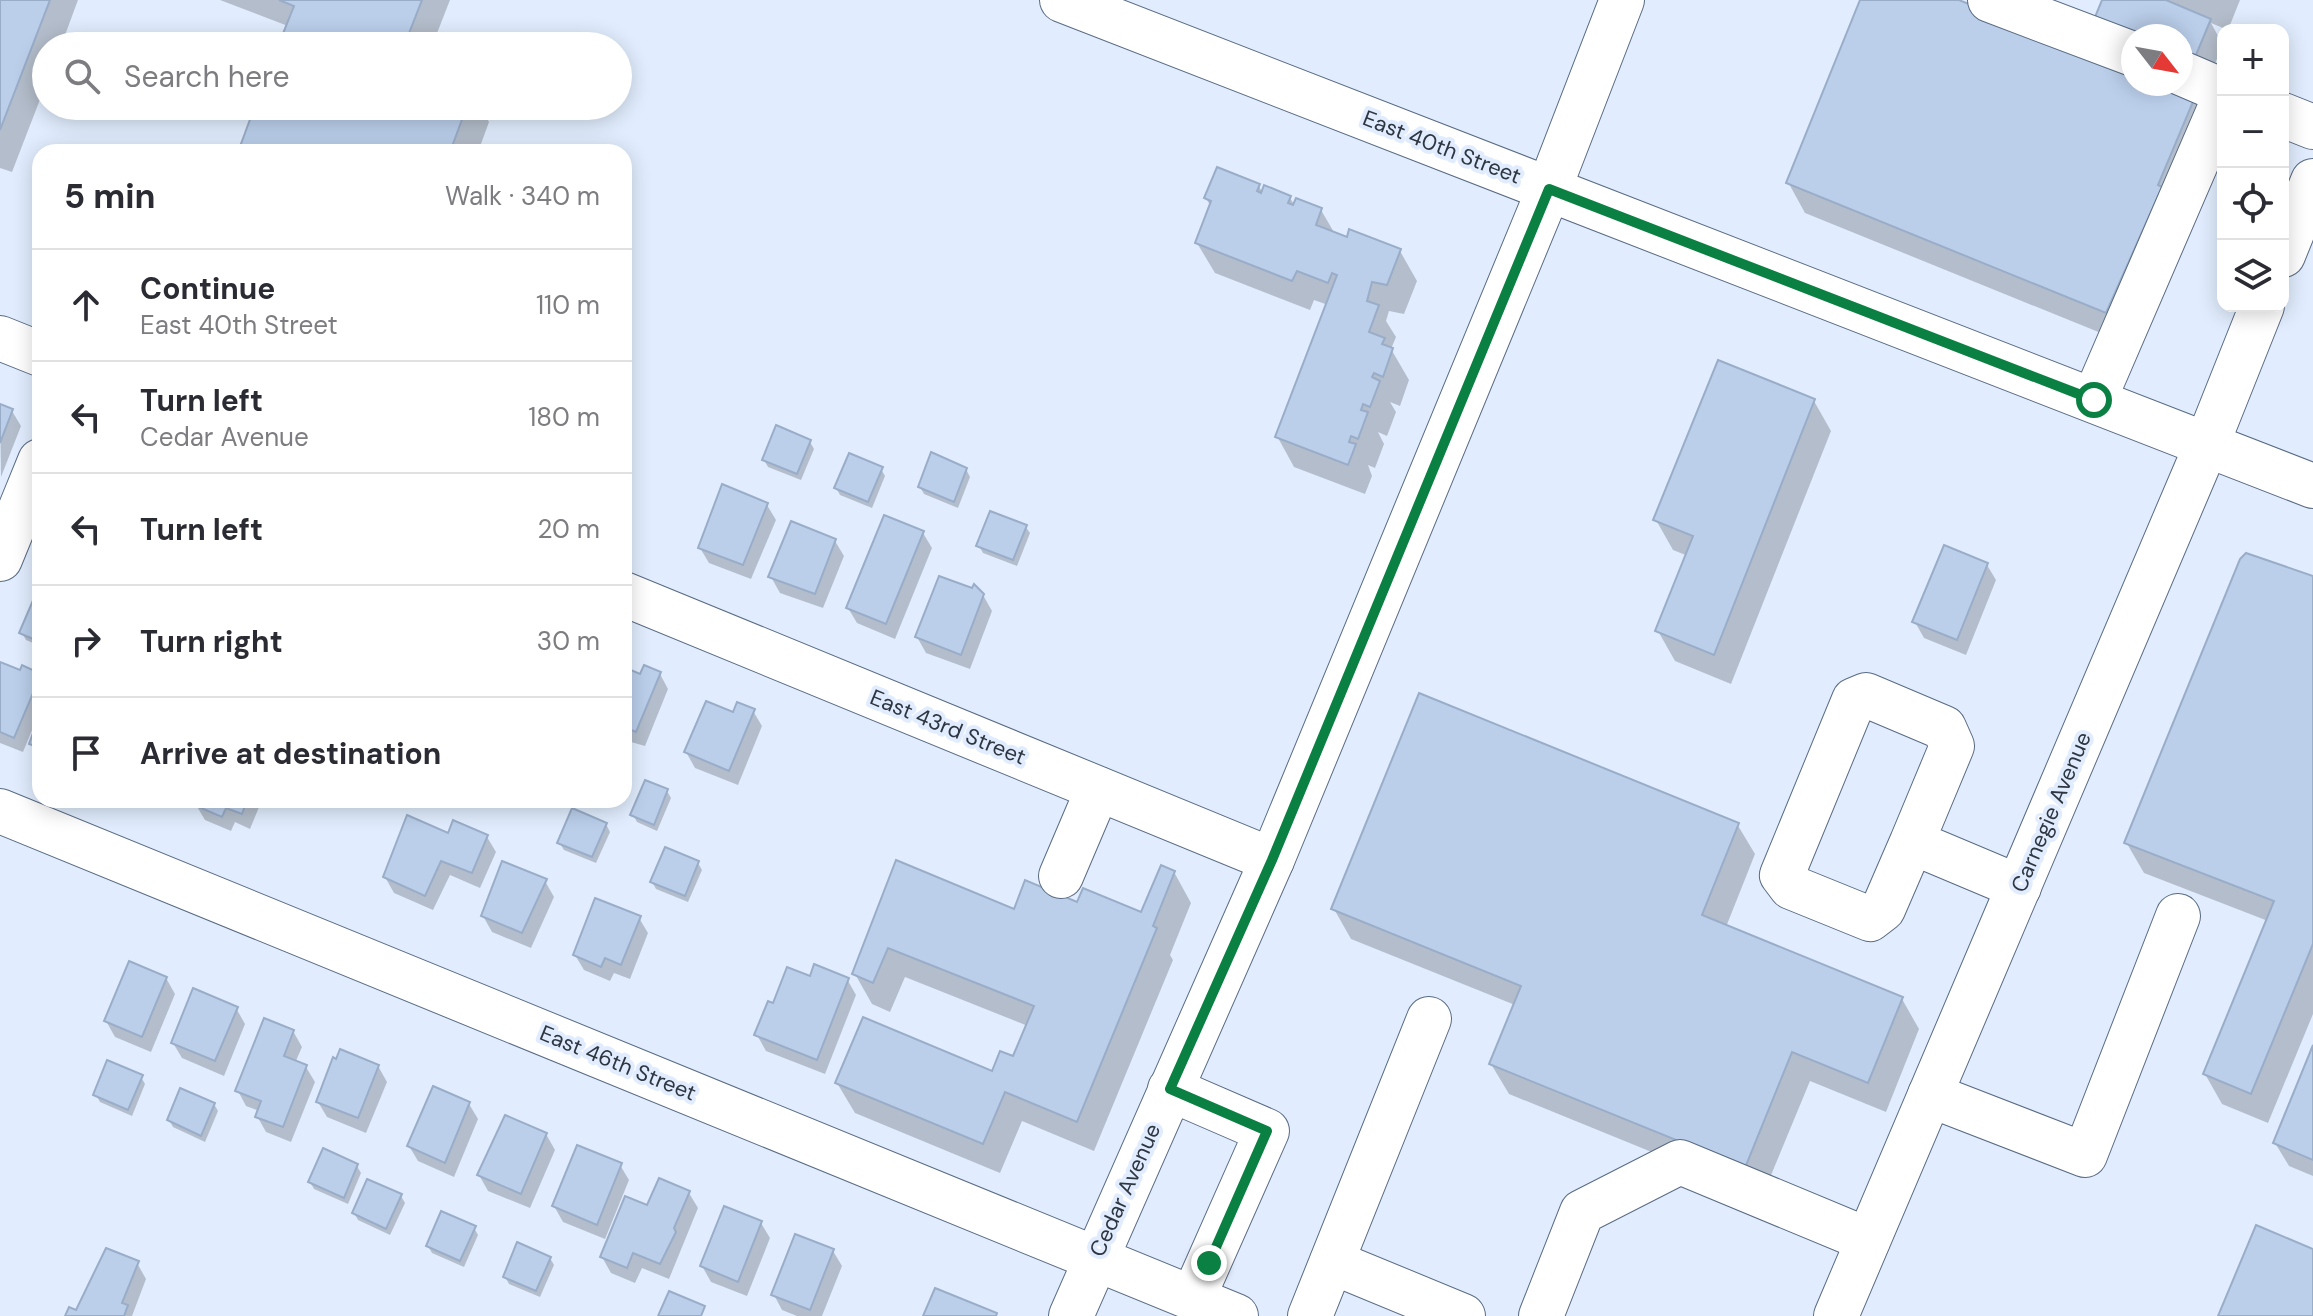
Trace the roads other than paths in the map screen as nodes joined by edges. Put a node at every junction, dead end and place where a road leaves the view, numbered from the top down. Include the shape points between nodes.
1 (1062, 0) edge
2 (1622, 0) edge
3 (1990, 0) edge
4 (2121, 49) edge
5 (2193, 78) edge
6 (2217, 88) edge
7 (2217, 115) edge
8 (2289, 117) edge
9 (2313, 127) edge
10 (2313, 181) edge
11 (1549, 189) junction
12 (2289, 240) edge
13 (2260, 312) edge
14 (0, 338) edge
15 (32, 351) edge
16 (2094, 400) junction
17 (2207, 444) junction
18 (32, 481) edge
19 (2313, 486) edge
20 (0, 559) edge
21 (632, 597) edge
22 (1098, 789) junction
23 (0, 811) edge
24 (1912, 842) junction
25 (1272, 860) junction
26 (1061, 876) dead end
27 (2019, 887) junction
28 (2178, 916) dead end
29 (1429, 1019) dead end
30 (1170, 1089) junction
31 (1930, 1095) junction
32 (1868, 1240) junction
33 (1095, 1257) junction
34 (1332, 1262) junction
35 (1193, 1298) junction
36 (1071, 1316) edge
37 (1236, 1316) edge
38 (1310, 1316) edge
39 (1463, 1316) edge
40 (1541, 1316) edge
41 (1836, 1316) edge

1 - 11 street, East 40th Street
2 - 11 street, Cedar Avenue
3 - 4 street
5 - 6 street
7 - 16 street
8 - 9 street
10 - 12 street
11 - 16 street, East 40th Street
11 - 25 street, Cedar Avenue
13 - 17 street, Carnegie Avenue
14 - 15 street
16 - 17 street, East 40th Street
17 - 19 street, East 40th Street
17 - 27 street, Carnegie Avenue
18 - 20 street
21 - 22 street, East 43rd Street
22 - 25 street, East 43rd Street
22 - 26 street
23 - 33 street, East 46th Street
24 - 24 street via 1952,746 1944,728 1866,695 1854,700 1782,875 1791,887 1870,919 1883,909
24 - 27 street
25 - 30 street, Cedar Avenue
27 - 31 street, Carnegie Avenue
28 - 31 street via 2085,1155
29 - 34 street
30 - 33 street, Cedar Avenue
30 - 35 street via 1267,1131
31 - 32 street, Carnegie Avenue
32 - 40 street via 1680,1162 1582,1212
32 - 41 street, Carnegie Avenue
33 - 35 street, East 46th Street
33 - 36 street, Cedar Avenue
34 - 38 street
34 - 39 street
35 - 37 street, East 46th Street

